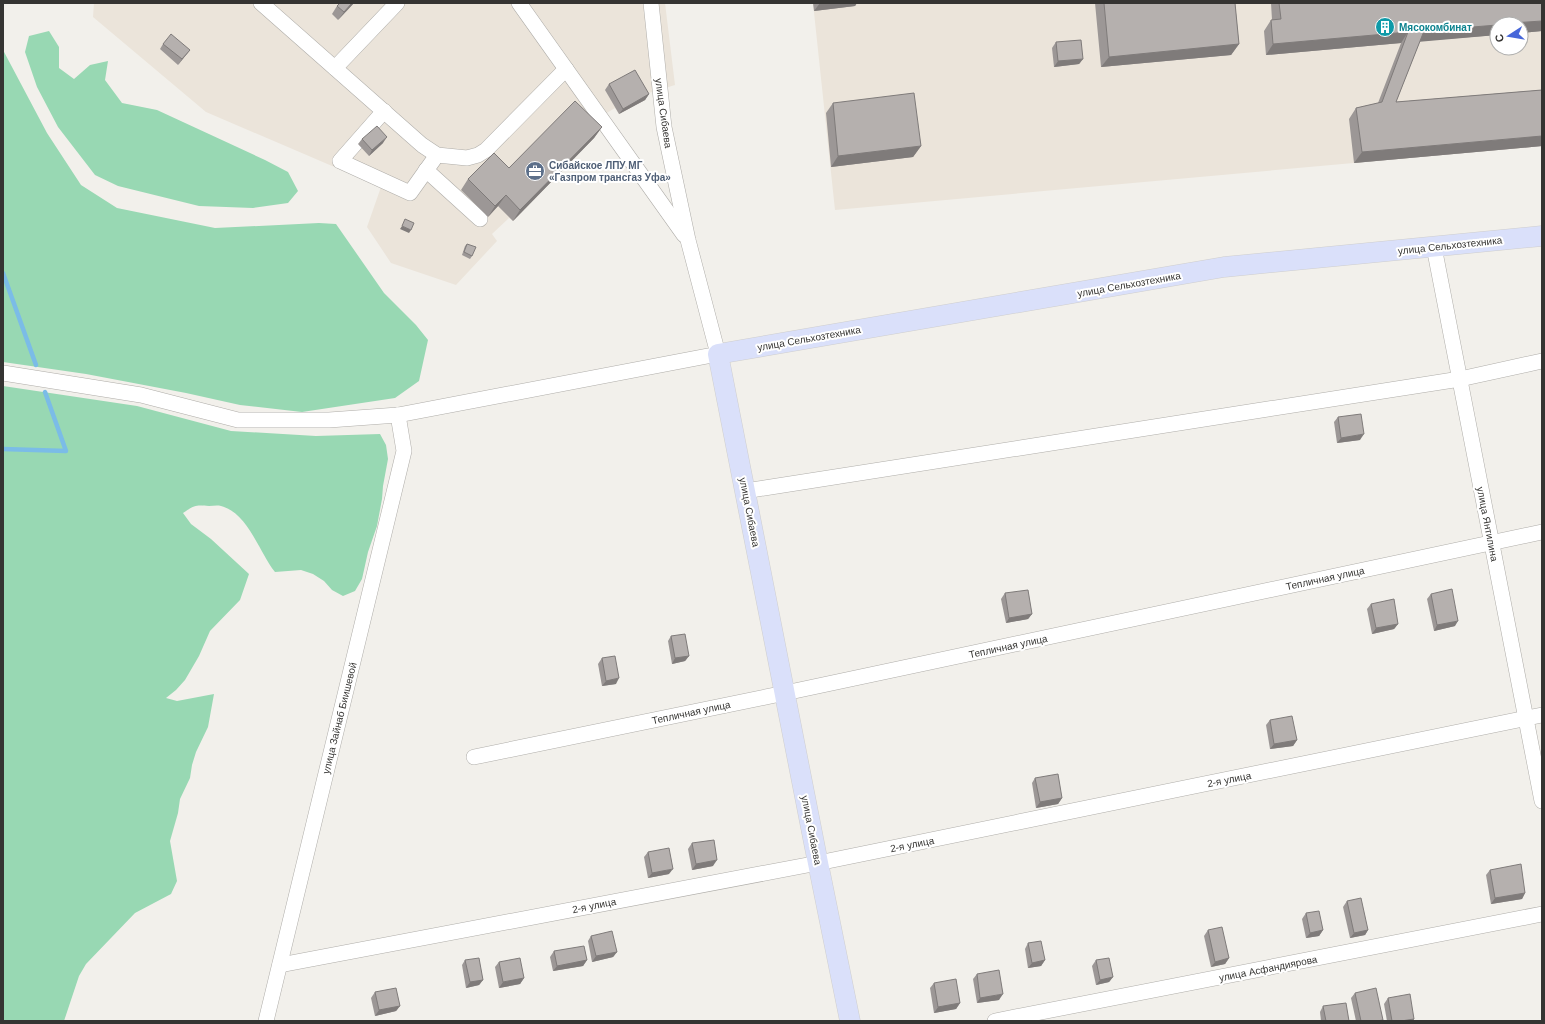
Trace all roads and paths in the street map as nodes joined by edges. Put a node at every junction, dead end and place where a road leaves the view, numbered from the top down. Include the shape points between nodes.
1 (262, 3) edge
2 (397, 3) edge
3 (519, 3) edge
4 (651, 3) edge
5 (335, 68) junction
6 (566, 69) junction
7 (384, 111) junction
8 (437, 155) junction
9 (426, 170) junction
10 (480, 219) dead end
11 (1542, 236) edge
12 (688, 240) junction
13 (1434, 247) junction
14 (718, 354) junction
15 (1542, 361) edge
16 (3, 373) edge
17 (1460, 379) junction
18 (398, 415) junction
19 (745, 491) junction
20 (1542, 532) edge
21 (1492, 543) junction
22 (785, 693) junction
23 (1542, 716) edge
24 (1526, 719) junction
25 (474, 757) dead end
26 (1542, 801) edge
27 (818, 863) junction
28 (1542, 914) edge
29 (280, 965) junction
30 (266, 1021) edge
31 (850, 1021) edge
32 (995, 1021) edge

1 - 5 street
2 - 5 street
3 - 6 street
4 - 12 street, улица Сибаева via 664,127
5 - 7 street
6 - 8 street via 486,150 467,158
6 - 12 street
7 - 8 street
7 - 9 street via 340,161 410,193
8 - 9 street
9 - 10 street
11 - 13 main road, улица Сельхозтехника
12 - 14 street, улица Сибаева
13 - 14 main road, улица Сельхозтехника via 1224,267
13 - 17 street, улица Янтилина
14 - 18 street
14 - 19 main road, улица Сибаева
15 - 17 street
16 - 18 street via 141,395 238,420 329,420
17 - 19 street
17 - 21 street, улица Янтилина
18 - 29 street, улица Зайнаб Биишевой via 404,451
19 - 22 main road, улица Сибаева
20 - 21 street, Тепличная улица
21 - 22 street, Тепличная улица
21 - 24 street, улица Янтилина
22 - 25 street, Тепличная улица
22 - 27 main road, улица Сибаева
23 - 24 street, 2-я улица
24 - 26 street, улица Янтилина
24 - 27 street, 2-я улица
27 - 29 street, 2-я улица
27 - 31 main road, улица Сибаева
28 - 32 street, улица Асфандиярова
29 - 30 street, улица Зайнаб Биишевой

